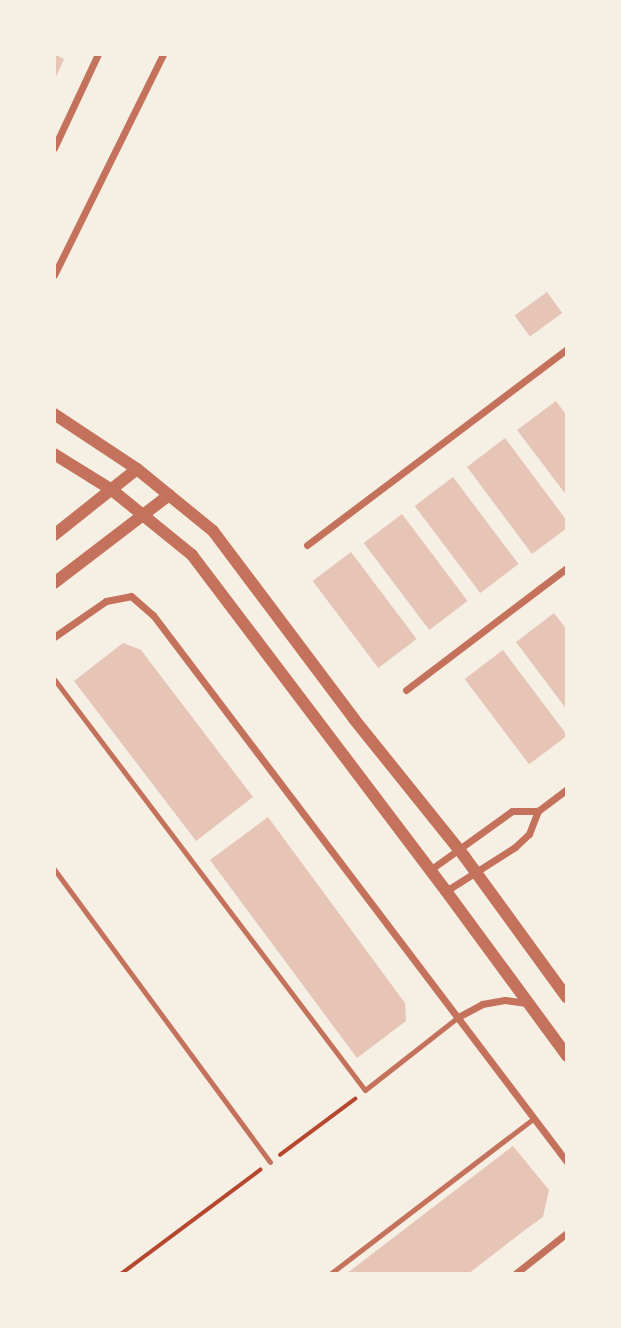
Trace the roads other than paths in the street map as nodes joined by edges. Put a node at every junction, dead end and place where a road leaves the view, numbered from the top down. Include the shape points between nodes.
1 (99, 54) edge
2 (163, 54) edge
3 (54, 148) edge
4 (54, 275) edge
5 (566, 350) edge
6 (54, 415) edge
7 (54, 454) edge
8 (137, 469) junction
9 (112, 491) junction
10 (169, 495) junction
11 (145, 516) junction
12 (54, 535) edge
13 (307, 545) dead end
14 (567, 568) edge
15 (54, 583) edge
16 (54, 637) edge
17 (54, 679) edge
18 (405, 690) dead end
19 (567, 789) edge
20 (538, 811) junction
21 (457, 848) junction
22 (54, 869) edge
23 (430, 870) junction
24 (475, 872) junction
25 (446, 891) junction
26 (567, 998) edge
27 (528, 1003) junction
28 (458, 1017) junction
29 (567, 1056) edge
30 (534, 1118) junction
31 (567, 1161) edge
32 (270, 1162) road end
33 (567, 1233) edge
34 (330, 1274) edge
35 (515, 1274) edge

1 - 3 street
2 - 4 street
5 - 13 street
6 - 8 street
7 - 9 street
8 - 9 street
8 - 10 street
9 - 11 street
9 - 12 street
10 - 11 street
10 - 21 street via 213,531
11 - 15 street
11 - 23 street via 192,555
14 - 18 street
16 - 28 street via 106,601 131,596 153,615
17 - 28 lane via 365,1090
19 - 20 street
20 - 21 street via 512,811
20 - 24 street via 529,834
21 - 23 street
21 - 24 street
22 - 32 lane
23 - 25 street
24 - 25 street
24 - 26 street
25 - 27 street
27 - 28 street via 482,1004
27 - 29 street
28 - 30 street
30 - 31 street
30 - 34 lane
33 - 35 street

